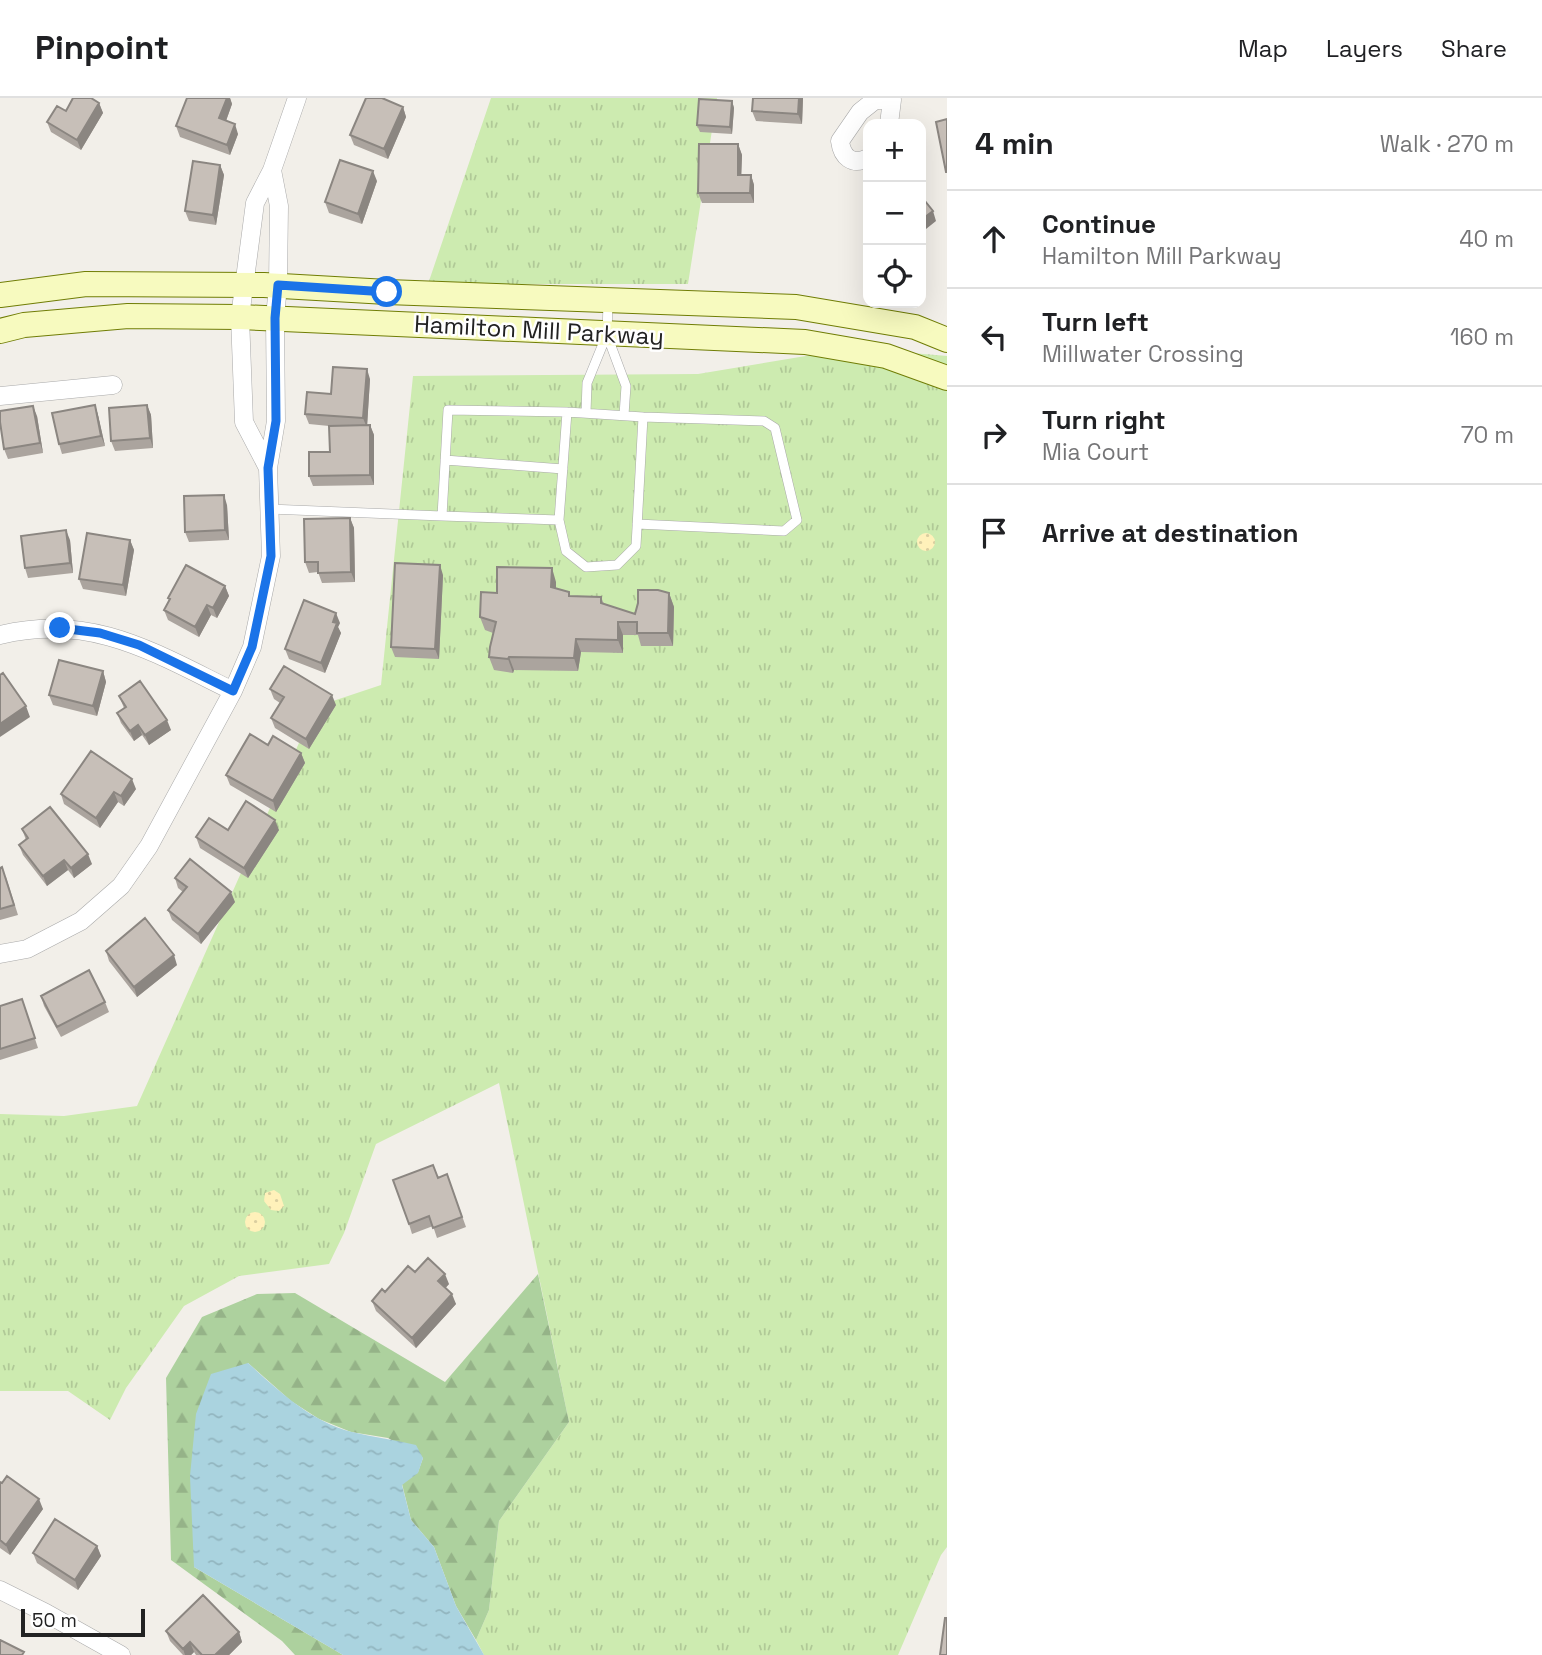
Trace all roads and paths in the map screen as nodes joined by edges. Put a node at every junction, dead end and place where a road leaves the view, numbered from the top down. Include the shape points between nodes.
1 (297, 98) edge
2 (893, 99) edge
3 (890, 119) edge
4 (863, 160) edge
5 (272, 170) junction
6 (243, 285) junction
7 (278, 285) junction
8 (0, 295) edge
9 (608, 300) junction
10 (240, 317) junction
11 (275, 318) junction
12 (0, 331) edge
13 (607, 334) junction
14 (947, 340) edge
15 (947, 378) edge
16 (113, 385) dead end
17 (0, 396) edge
18 (567, 412) junction
19 (586, 413) junction
20 (624, 415) junction
21 (643, 417) junction
22 (445, 460) junction
23 (268, 468) junction
24 (563, 469) junction
25 (269, 509) junction
26 (442, 516) junction
27 (559, 520) junction
28 (637, 524) junction
29 (0, 635) edge
30 (233, 691) junction
31 (0, 954) edge
32 (0, 1591) edge
33 (121, 1655) edge

1 - 5 street
2 - 3 street
2 - 4 street via 875,100 860,112 840,141 847,158
5 - 6 street via 255,203
5 - 7 street via 279,206
6 - 7 street, Hamilton Mill Parkway
6 - 8 street, Hamilton Mill Parkway via 86,284
6 - 10 street
7 - 9 street, Hamilton Mill Parkway
7 - 11 street
9 - 13 lane
9 - 14 street, Hamilton Mill Parkway via 796,307 915,327
10 - 11 street, Hamilton Mill Parkway
10 - 12 street, Hamilton Mill Parkway via 128,316
10 - 23 street via 244,422
11 - 13 street, Hamilton Mill Parkway
11 - 23 street via 276,421
13 - 15 street, Hamilton Mill Parkway via 805,342 886,356
13 - 19 lane via 587,383
13 - 20 lane via 626,386
16 - 17 street
18 - 19 lane
18 - 22 lane via 448,410
18 - 24 lane
19 - 20 lane
20 - 21 lane
21 - 28 lane
21 - 28 lane via 764,421 775,428 797,520 784,531
22 - 24 lane
22 - 26 lane
23 - 25 street
24 - 27 lane
25 - 26 lane
25 - 30 street via 271,556 252,647
26 - 27 lane
27 - 28 lane via 566,551 586,567 617,565 636,547
29 - 30 street via 60,628 100,633 139,645
30 - 31 street via 149,846 121,886 81,921 27,949
32 - 33 street

